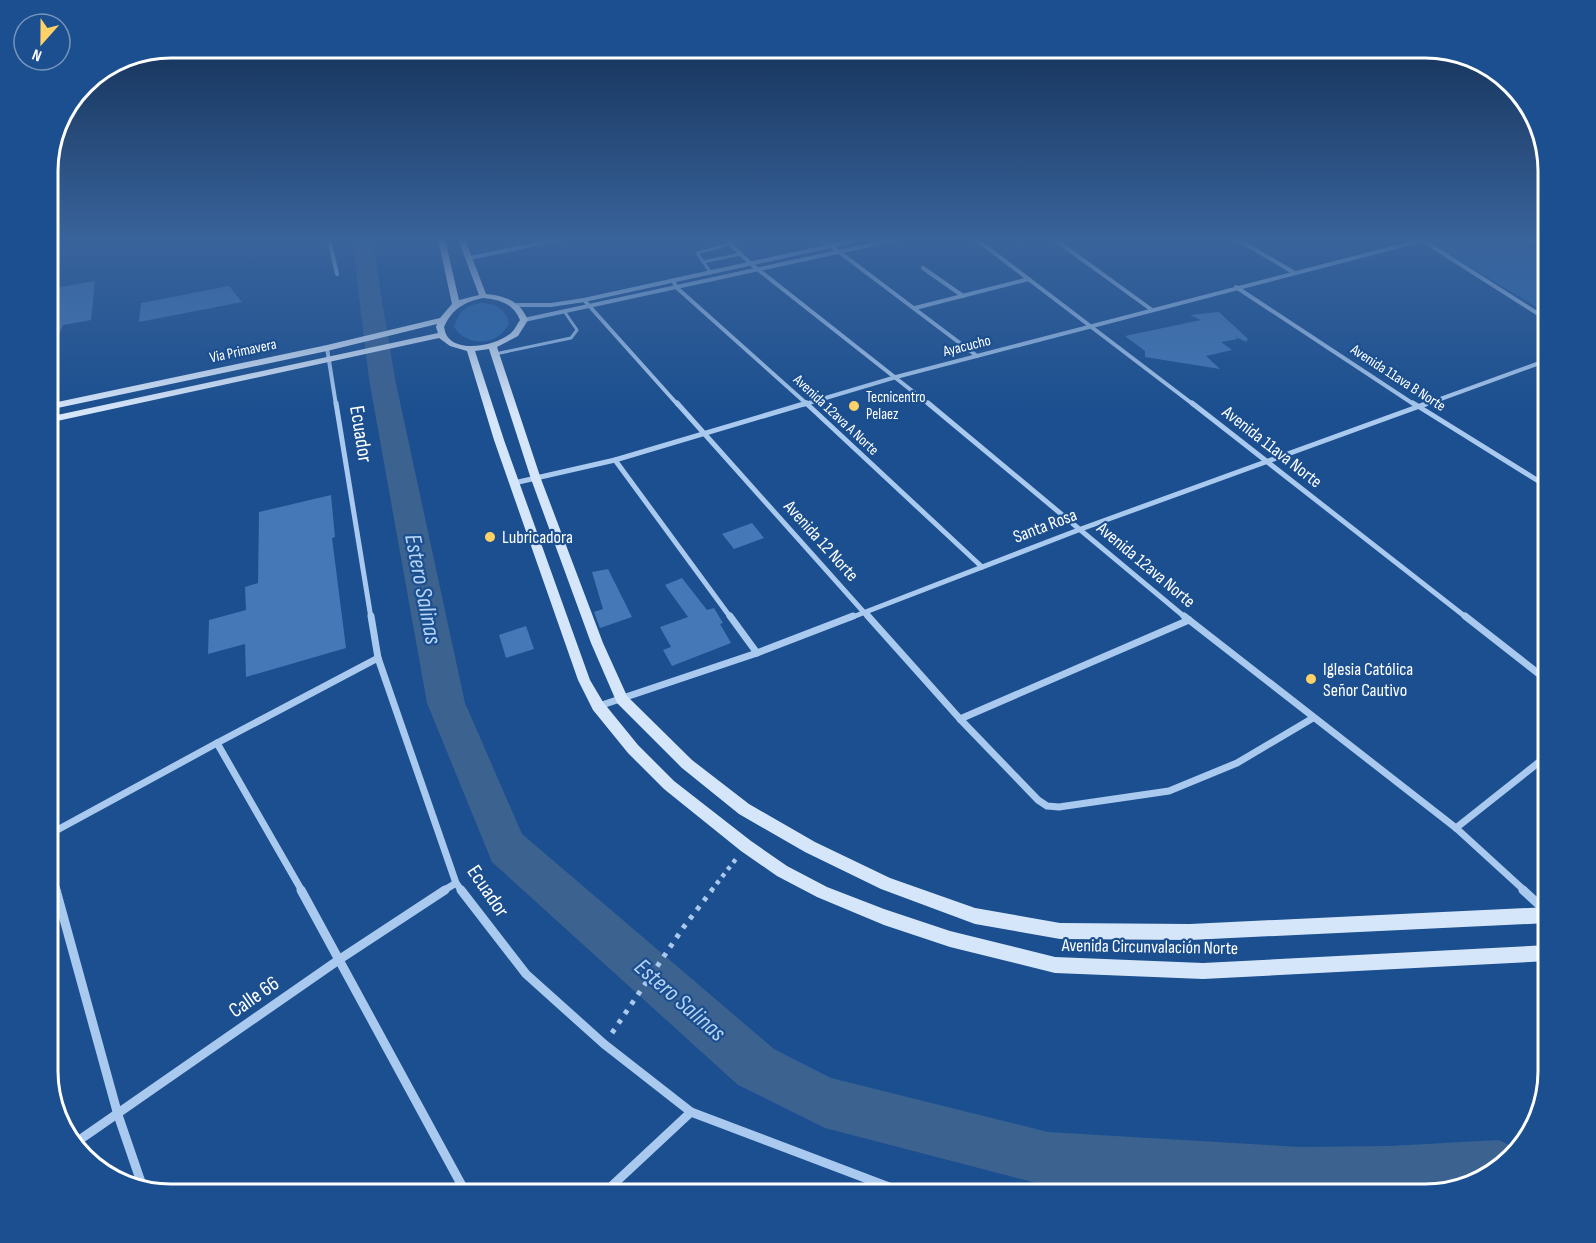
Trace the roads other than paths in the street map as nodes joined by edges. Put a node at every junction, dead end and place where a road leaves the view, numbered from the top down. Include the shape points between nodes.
1 (454, 297) edge
2 (478, 297) edge
3 (490, 297) edge
4 (614, 297) edge
5 (689, 297) edge
6 (795, 297) edge
7 (900, 297) edge
8 (959, 297) edge
9 (1054, 297) edge
10 (1134, 297) edge
11 (1199, 297) edge
12 (1251, 297) edge
13 (1512, 297) edge
14 (586, 303) junction
15 (456, 305) junction
16 (516, 305) junction
17 (915, 308) junction
18 (1152, 310) junction
19 (564, 311) junction
20 (1538, 314) edge
21 (442, 320) junction
22 (524, 320) junction
23 (1093, 326) junction
24 (441, 335) junction
25 (327, 348) junction
26 (471, 350) junction
27 (494, 350) junction
28 (977, 356) junction
29 (331, 360) junction
30 (1538, 364) edge
31 (896, 377) junction
32 (807, 404) junction
33 (59, 405) edge
34 (1417, 406) junction
35 (59, 418) edge
36 (705, 435) junction
37 (615, 460) junction
38 (1269, 462) junction
39 (536, 479) junction
40 (1538, 481) edge
41 (514, 483) junction
42 (1081, 529) junction
43 (981, 567) junction
44 (866, 613) junction
45 (1189, 620) junction
46 (757, 652) junction
47 (378, 658) junction
48 (1538, 673) edge
49 (622, 699) junction
50 (598, 706) junction
51 (1313, 718) junction
52 (960, 719) junction
53 (217, 743) junction
54 (1538, 763) edge
55 (1456, 828) junction
56 (59, 829) edge
57 (456, 883) junction
58 (59, 900) edge
59 (1538, 905) edge
60 (1538, 915) edge
61 (1538, 954) edge
62 (340, 959) junction
63 (691, 1112) junction
64 (118, 1115) junction
65 (81, 1139) edge
66 (140, 1181) edge
67 (462, 1184) edge
68 (614, 1184) edge
69 (881, 1184) edge

1 - 15 main road
2 - 15 main road
3 - 16 main road
4 - 14 street
5 - 32 street, Avenida 12ava A Norte
6 - 31 street, Avenida 12ava Norte
7 - 17 street
8 - 17 street
9 - 23 street, Avenida 11ava Norte
10 - 18 street
11 - 18 street, Ayacucho
12 - 34 street, Avenida 11ava B Norte
13 - 20 street
14 - 16 street
14 - 19 street
14 - 36 street, Avenida 12 Norte
15 - 21 main road
16 - 22 main road
17 - 28 street
18 - 23 street, Ayacucho
19 - 22 street
19 - 27 lane via 577,330 571,338
21 - 24 main road
21 - 25 main road, Via Primavera
22 - 27 main road
23 - 28 street, Ayacucho
23 - 38 street, Avenida 11ava Norte
24 - 26 main road via 446,341
24 - 29 main road, Via Primavera
25 - 29 street, Ecuador
25 - 33 main road, Via Primavera
26 - 27 main road
26 - 41 main road, Avenida Circunvalación Norte
27 - 39 main road, Avenida Circunvalación Norte
28 - 31 street, Ayacucho
29 - 35 main road, Via Primavera
29 - 47 street, Ecuador
30 - 34 street, Santa Rosa
31 - 32 street, Ayacucho
31 - 42 street, Avenida 12ava Norte
32 - 36 street, Ayacucho
32 - 43 street, Avenida 12ava A Norte
34 - 38 street, Santa Rosa
34 - 40 street, Avenida 11ava B Norte
36 - 37 street, Ayacucho
36 - 44 street, Avenida 12 Norte
37 - 39 street, Ayacucho
37 - 46 street
38 - 42 street, Santa Rosa
38 - 48 street, Avenida 11ava Norte
39 - 41 street, Ayacucho
39 - 49 main road, Avenida Circunvalación Norte
41 - 50 main road, Avenida Circunvalación Norte via 584,680
42 - 43 street, Santa Rosa
42 - 45 street, Avenida 12ava Norte
43 - 44 street, Santa Rosa
44 - 46 street, Santa Rosa
44 - 52 street, Avenida 12 Norte
45 - 51 street, Avenida 12ava Norte
45 - 52 street
46 - 49 street, Santa Rosa
47 - 53 street
47 - 57 street, Ecuador
49 - 50 street, Santa Rosa
49 - 60 main road, Avenida Circunvalación Norte via 687,764 744,809 886,884 975,916 1060,931 1190,933
50 - 61 main road, Avenida Circunvalación Norte via 633,749 669,784 746,846 792,876 885,917 950,939 1055,965 1203,971
51 - 52 street, Avenida 12 Norte via 1237,763 1169,791 1059,807 1038,800
51 - 55 street, Avenida 12ava Norte
53 - 56 street
53 - 62 street
54 - 55 street
55 - 59 street, Avenida 12ava Norte
57 - 62 street, Calle 66
57 - 63 street, Ecuador via 526,975 604,1044
58 - 64 street
62 - 64 street, Calle 66
62 - 67 street
63 - 68 street
63 - 69 street, Ecuador
64 - 65 street, Calle 66
64 - 66 street

